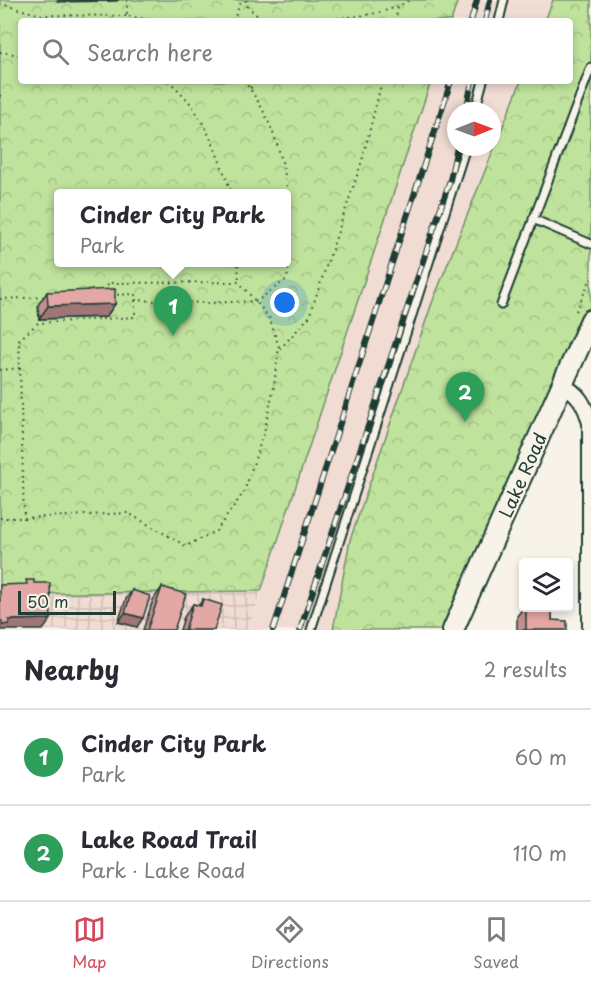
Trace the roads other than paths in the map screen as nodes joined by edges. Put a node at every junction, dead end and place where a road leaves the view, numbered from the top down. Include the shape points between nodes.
1 (504, 0) edge
2 (500, 18) edge
3 (591, 67) edge
4 (482, 84) edge
5 (477, 102) edge
6 (463, 156) edge
7 (533, 219) junction
8 (591, 244) edge
9 (501, 305) dead end
10 (591, 320) edge
11 (562, 385) junction
12 (311, 630) edge
13 (453, 630) edge
14 (590, 630) edge

1 - 2 lane
3 - 7 lane
4 - 5 lane
6 - 12 lane
7 - 8 lane
7 - 9 lane
10 - 11 street, Lake Road
11 - 13 street, Lake Road
11 - 14 street via 575,391 585,405 590,423

